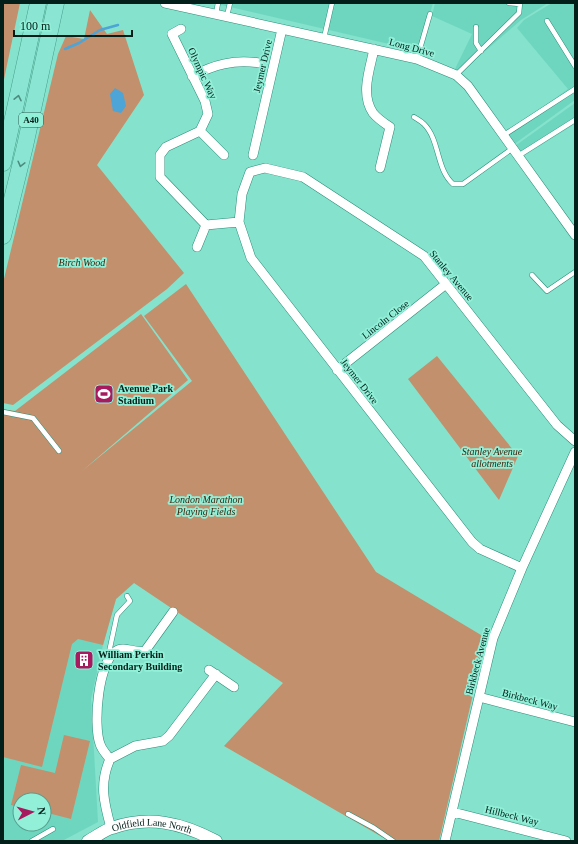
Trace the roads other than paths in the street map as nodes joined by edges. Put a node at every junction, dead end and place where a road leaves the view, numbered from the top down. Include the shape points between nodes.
1 (38, 3) edge
2 (56, 3) edge
3 (65, 3) edge
4 (165, 3) edge
5 (218, 3) edge
6 (230, 3) edge
7 (332, 3) edge
8 (508, 3) edge
9 (520, 3) edge
10 (216, 14) junction
11 (430, 14) dead end
12 (227, 16) junction
13 (547, 21) dead end
14 (476, 27) dead end
15 (282, 28) junction
16 (181, 29) dead end
17 (324, 38) junction
18 (374, 49) junction
19 (481, 51) junction
20 (417, 59) junction
21 (259, 63) dead end
22 (575, 66) edge
23 (456, 75) junction
24 (192, 76) junction
25 (575, 89) edge
26 (414, 117) dead end
27 (575, 120) edge
28 (200, 131) junction
29 (504, 135) junction
30 (25, 146) junction
31 (515, 152) junction
32 (224, 155) dead end
33 (253, 155) dead end
34 (3, 163) edge
35 (380, 168) dead end
36 (250, 172) joint
37 (239, 222) junction
38 (206, 225) junction
39 (575, 235) edge
40 (3, 236) edge
41 (197, 247) dead end
42 (575, 272) edge
43 (532, 274) dead end
44 (446, 284) junction
45 (338, 370) junction
46 (3, 412) edge
47 (575, 441) edge
48 (59, 452) dead end
49 (575, 452) edge
50 (522, 568) junction
51 (127, 596) dead end
52 (173, 612) dead end
53 (108, 658) junction
54 (234, 687) dead end
55 (479, 697) junction
56 (575, 722) edge
57 (110, 759) junction
58 (453, 812) junction
59 (348, 814) dead end
60 (111, 828) junction
61 (53, 829) dead end
62 (204, 838) edge
63 (32, 841) edge
64 (88, 841) edge
65 (216, 841) edge
66 (393, 841) edge
67 (445, 841) edge
68 (566, 841) edge

34 -> 1 highway, A40
2 - 30 highway, A40
3 - 30 highway
4 - 10 street, Long Drive
5 - 10 lane
6 - 12 lane
7 - 17 lane
8 - 9 lane
9 - 19 lane via 520,13
10 - 12 street, Long Drive
11 - 20 lane
12 - 15 street, Long Drive
13 - 22 lane
14 - 19 lane via 476,43
15 - 17 street, Long Drive
15 - 33 street, Jeymer Drive
16 - 24 street, Olympic Way via 172,34
17 - 18 street, Long Drive
18 - 20 street, Long Drive
18 - 35 street via 363,91 373,113 390,127
19 - 23 lane
20 - 23 street, Long Drive
21 - 24 street via 226,62
23 - 29 street, Long Drive via 468,86
24 - 28 street, Olympic Way via 205,101 208,114
25 - 29 lane
26 - 31 lane via 425,125 447,179 453,184 463,184
27 - 31 lane
28 - 32 street
28 - 38 street via 166,147 160,155 160,177
29 - 31 street, Long Drive
30 -> 40 highway, A40
31 - 39 street, Long Drive
36 - 37 street, Jeymer Drive via 242,194
36 - 44 street, Stanley Avenue via 265,168 303,177 424,256
37 - 38 street
37 - 45 street, Jeymer Drive via 251,258
38 - 41 street
42 - 43 lane via 547,291
44 - 45 street, Lincoln Close
44 - 47 street, Stanley Avenue via 557,425
45 - 50 street, Jeymer Drive via 472,542
46 - 48 lane via 33,418
49 - 50 street, Birkbeck Avenue
50 - 55 street, Birkbeck Avenue via 493,638
51 - 53 lane via 130,601 117,615
52 - 53 street via 145,651 138,653 126,649 117,650
53 - 57 street via 96,712 99,743
54 - 57 street via 213,672 169,736 163,741 135,746
55 - 56 street, Birkbeck Way
55 - 58 street, Birkbeck Avenue
57 - 60 street via 103,780 105,806
58 - 67 street, Birkbeck Avenue
58 - 68 street, Hillbeck Way
59 - 66 lane
60 - 62 street, Oldfield Lane North via 147,821 162,821 177,824
60 - 64 street, Oldfield Lane North
61 - 63 lane
62 - 65 street, Oldfield Lane North

